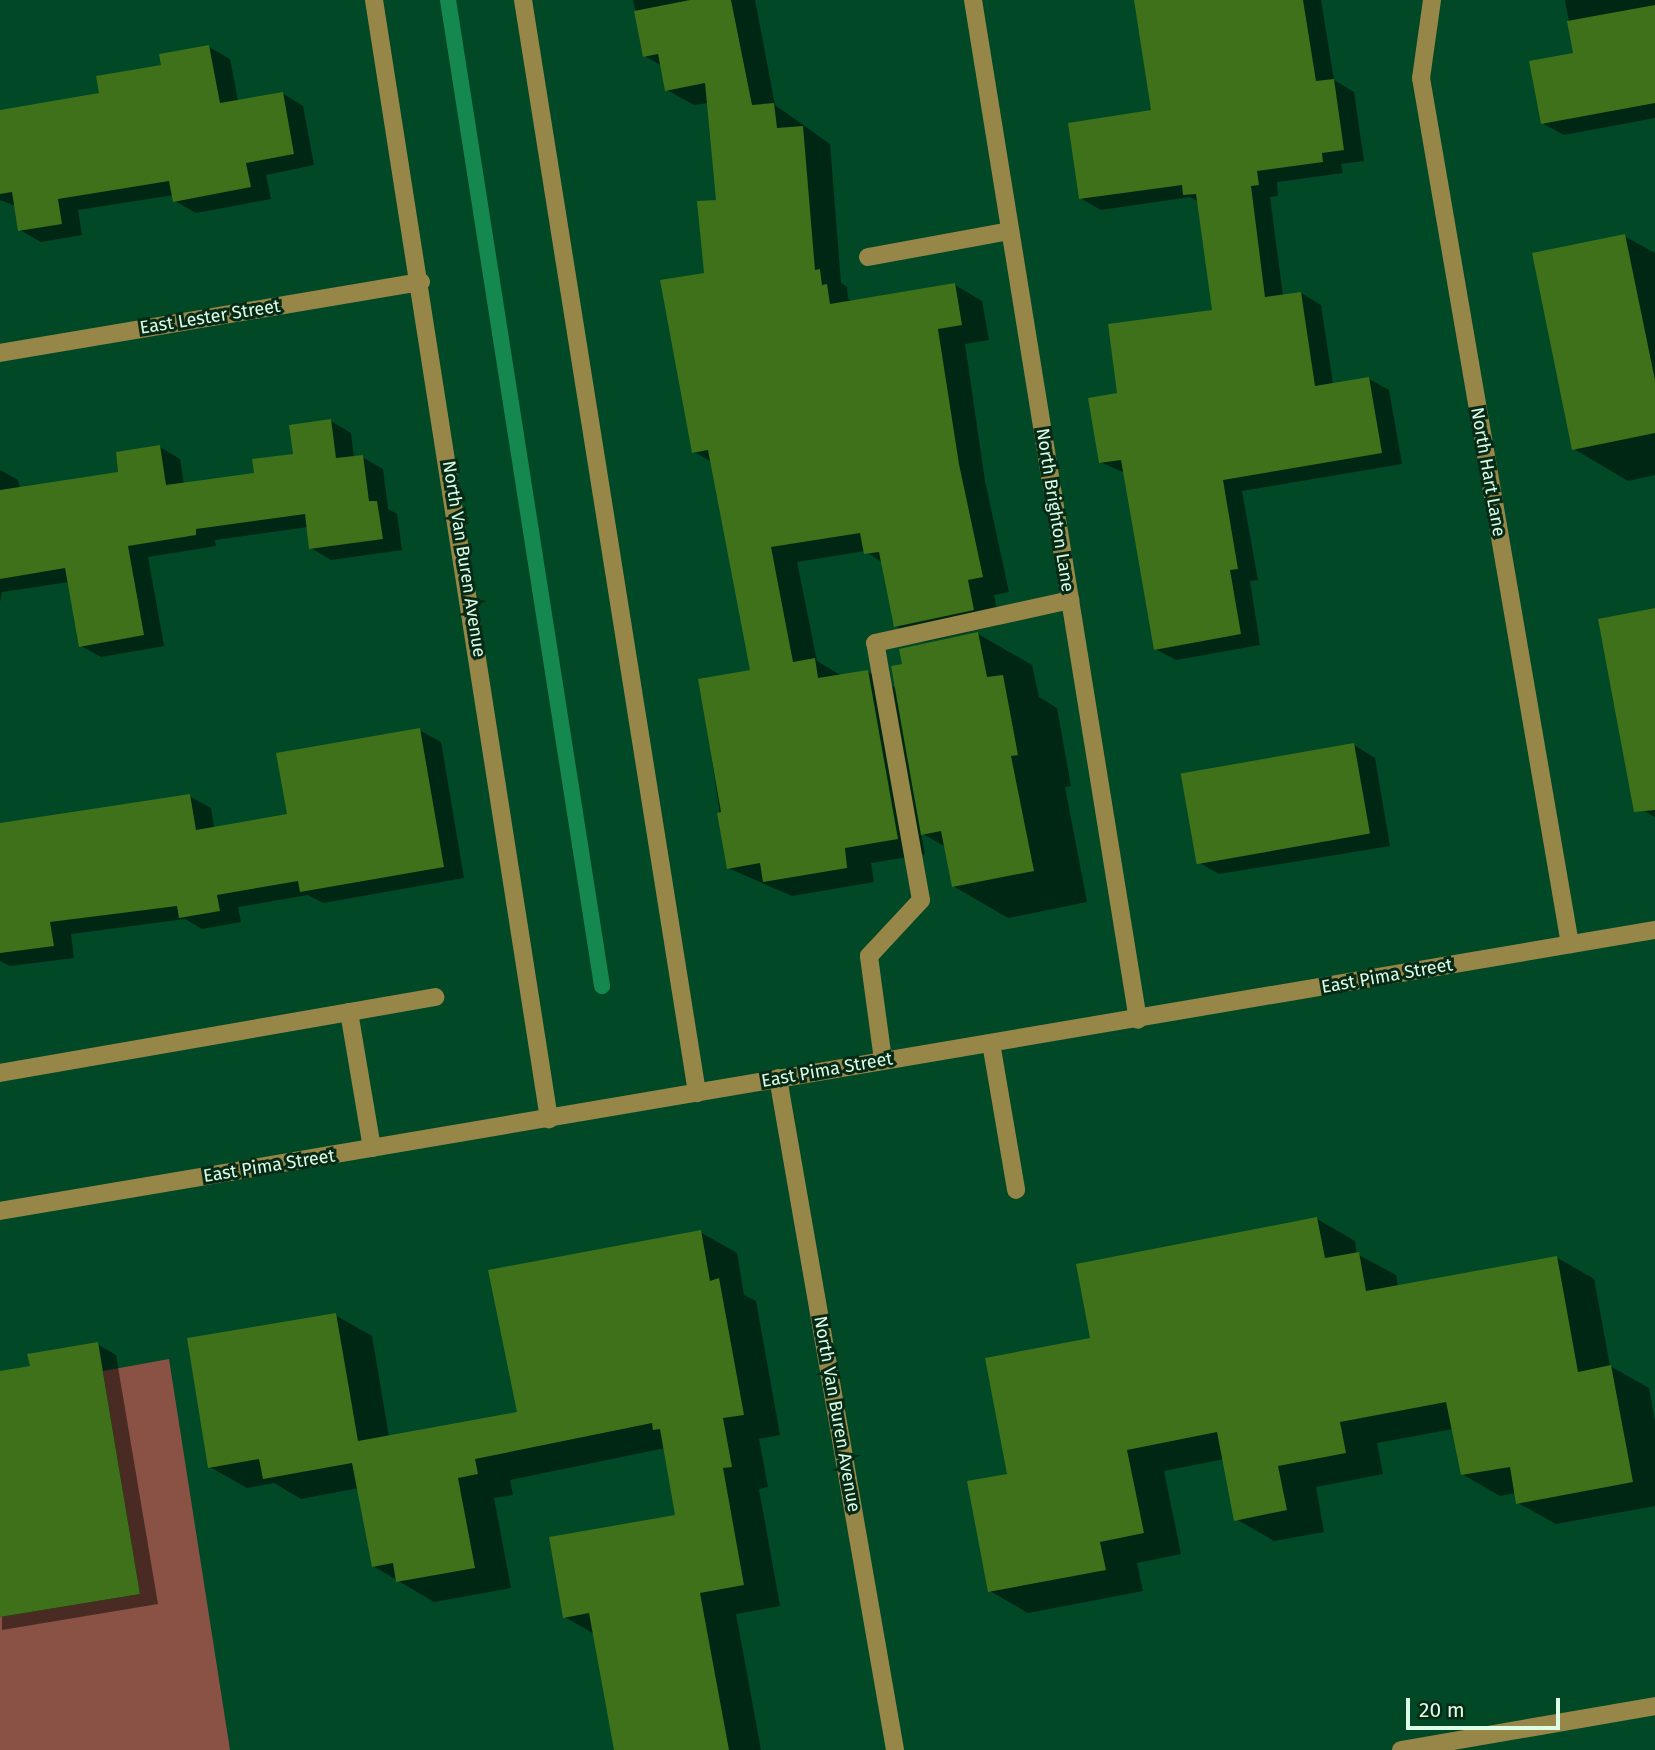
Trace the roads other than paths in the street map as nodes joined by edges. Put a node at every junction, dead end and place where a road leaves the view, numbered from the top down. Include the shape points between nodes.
1 (374, 0) edge
2 (523, 0) edge
3 (973, 0) edge
4 (1432, 0) edge
5 (1010, 231) junction
6 (868, 257) dead end
7 (421, 282) junction
8 (0, 352) edge
9 (1070, 600) junction
10 (1655, 930) edge
11 (1570, 944) junction
12 (435, 996) dead end
13 (349, 1012) junction
14 (1138, 1020) junction
15 (991, 1043) junction
16 (883, 1060) junction
17 (0, 1073) edge
18 (778, 1078) junction
19 (697, 1093) junction
20 (549, 1119) junction
21 (372, 1148) junction
22 (1016, 1190) dead end
23 (0, 1210) edge
24 (1655, 1706) edge
25 (895, 1750) edge
26 (1401, 1750) edge

1 - 7 street, North Van Buren Avenue
2 - 19 street
3 - 5 street, North Brighton Lane
4 - 11 street, North Hart Lane via 1420,78
5 - 6 street
5 - 9 street, North Brighton Lane
7 - 8 street, East Lester Street
7 - 20 street, North Van Buren Avenue
9 - 14 street, North Brighton Lane
9 - 16 street via 875,643 922,900 869,956
10 - 11 street, East Pima Street
11 - 14 street, East Pima Street
12 - 13 street
13 - 17 street
13 - 21 street
14 - 15 street, East Pima Street
15 - 16 street, East Pima Street
15 - 22 street
16 - 18 street, East Pima Street
18 - 19 street, East Pima Street
18 - 25 street, North Van Buren Avenue
19 - 20 street, East Pima Street
20 - 21 street, East Pima Street
21 - 23 street, East Pima Street
24 - 26 street

